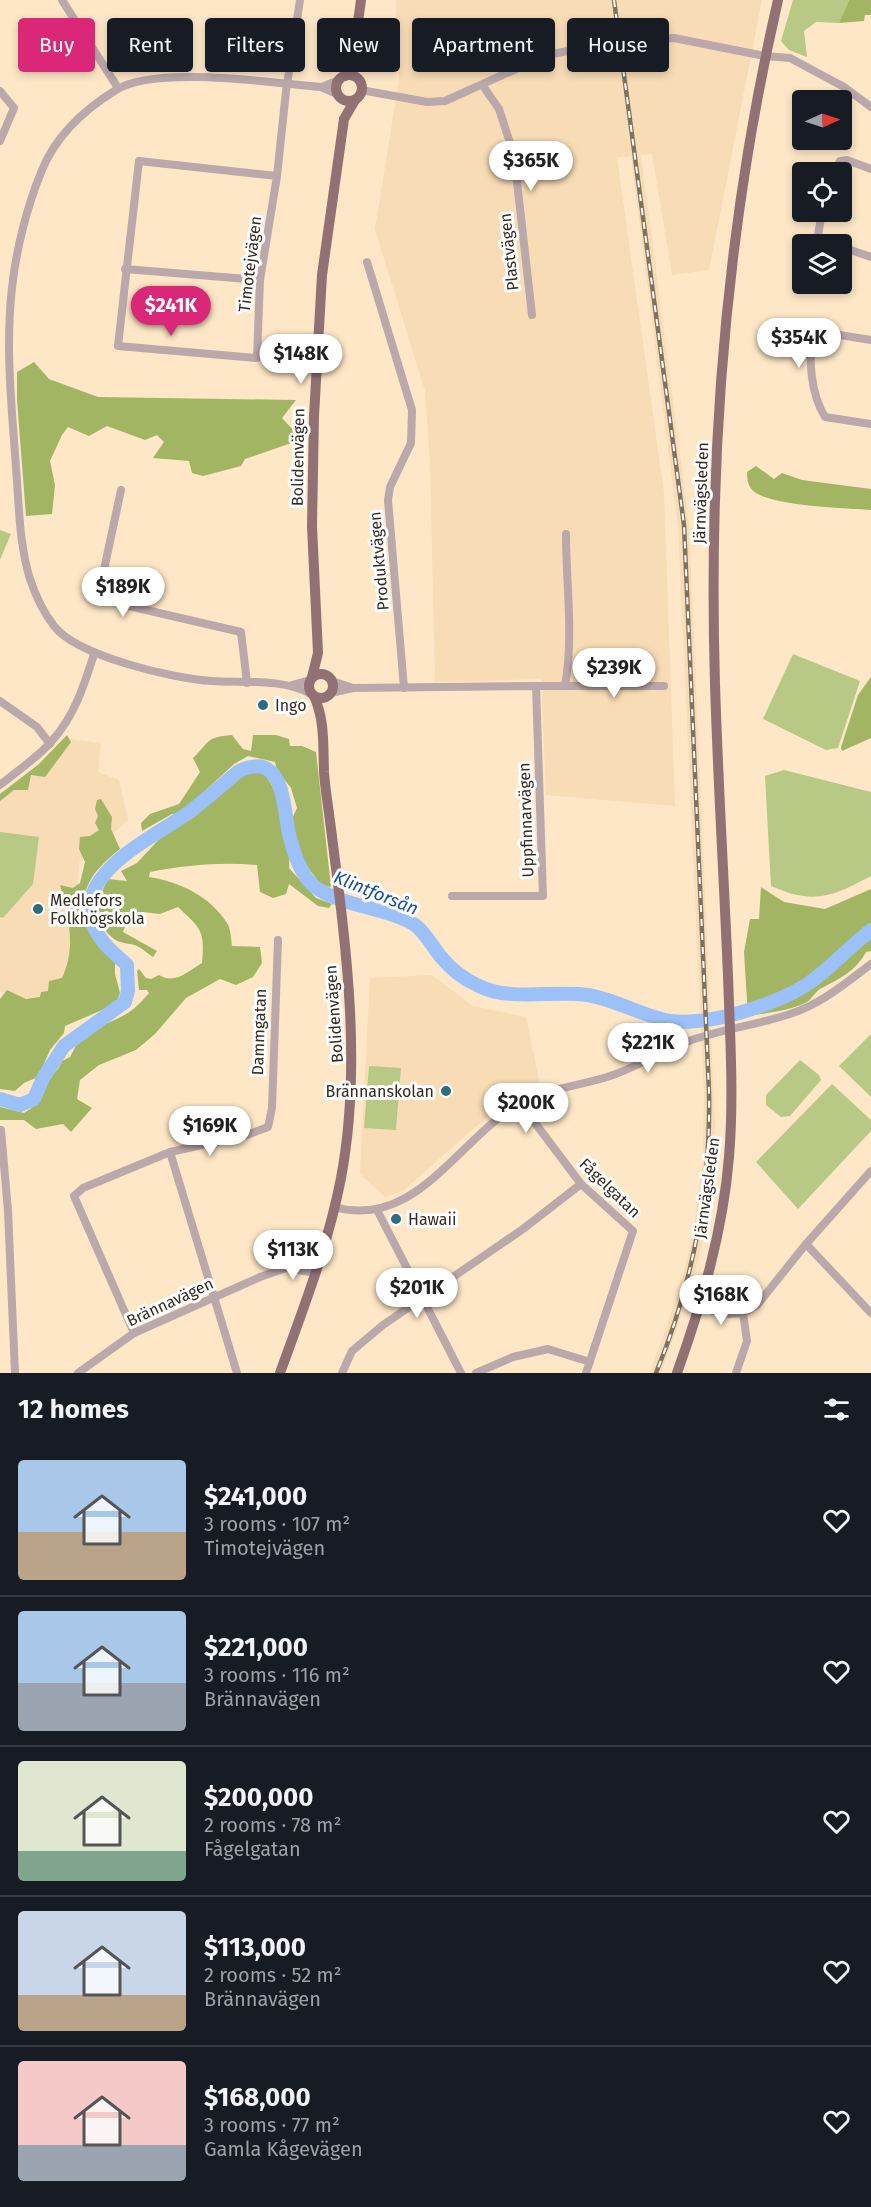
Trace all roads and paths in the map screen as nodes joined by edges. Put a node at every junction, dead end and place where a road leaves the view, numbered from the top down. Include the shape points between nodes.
1 (63, 0) edge
2 (300, 0) edge
3 (361, 0) edge
4 (778, 0) edge
5 (359, 18) edge
6 (765, 56) junction
7 (346, 72) edge
8 (356, 72) edge
9 (343, 78) junction
10 (357, 79) junction
11 (287, 84) junction
12 (483, 86) junction
13 (321, 87) junction
14 (118, 88) junction
15 (362, 90) junction
16 (0, 91) edge
17 (338, 95) junction
18 (355, 100) junction
19 (871, 107) edge
20 (344, 119) junction
21 (0, 141) edge
22 (840, 162) edge
23 (871, 169) edge
24 (278, 176) junction
25 (852, 250) edge
26 (871, 256) edge
27 (367, 261) dead end
28 (125, 269) junction
29 (260, 280) junction
30 (532, 315) dead end
31 (0, 318) edge
32 (9, 322) junction
33 (871, 340) edge
34 (0, 393) edge
35 (10, 396) junction
36 (871, 424) edge
37 (121, 490) dead end
38 (566, 534) dead end
39 (318, 653) junction
40 (94, 654) junction
41 (311, 679) junction
42 (247, 683) junction
43 (292, 685) junction
44 (330, 686) junction
45 (536, 686) junction
46 (565, 686) junction
47 (664, 686) dead end
48 (405, 688) junction
49 (312, 695) junction
50 (0, 701) edge
51 (322, 716) junction
52 (50, 744) junction
53 (0, 785) edge
54 (452, 896) dead end
55 (278, 940) dead end
56 (871, 964) edge
57 (520, 1103) junction
58 (1, 1130) edge
59 (171, 1152) junction
60 (871, 1171) edge
61 (581, 1184) junction
62 (334, 1207) junction
63 (377, 1210) junction
64 (806, 1244) junction
65 (316, 1274) junction
66 (216, 1297) junction
67 (421, 1299) junction
68 (700, 1308) junction
69 (743, 1313) junction
70 (871, 1313) edge
71 (134, 1333) junction
72 (590, 1362) junction
73 (15, 1373) edge
74 (78, 1373) edge
75 (237, 1373) edge
76 (279, 1373) edge
77 (342, 1373) edge
78 (461, 1373) edge
79 (476, 1373) edge
80 (586, 1373) edge
81 (677, 1373) edge
82 (736, 1373) edge

1 - 14 street
2 - 11 street, Timotejvägen
3 - 5 main road
4 - 6 main road, Järnvägsleden
6 - 12 street via 685,39 620,41 547,55
6 - 19 street via 790,58 844,87
6 - 68 main road, Järnvägsleden via 732,264 718,413 715,682 731,1057 729,1157
7 - 9 main road
8 - 10 main road
9 - 10 main road
9 - 13 street
9 - 17 main road via 336,86
10 - 15 main road
11 - 13 street
11 - 14 street via 162,78
11 - 24 street, Timotejvägen
12 - 15 street via 445,101 427,102
12 - 30 street, Plastvägen via 499,109 514,155
13 - 17 street
14 - 32 street via 67,128 42,169 23,233
15 - 18 main road
16 - 21 street via 14,108
17 - 18 main road via 347,101
17 - 20 main road, Bolidenvägen
18 - 20 main road, Bolidenvägen
20 - 39 main road, Bolidenvägen via 322,275 314,416 312,526
22 - 23 street via 847,160
24 - 28 street, Timotejvägen via 140,161
24 - 29 street, Timotejvägen
25 - 26 street
27 - 48 street, Produktvägen via 412,410 411,443 390,487 388,500
28 - 29 street
28 - 29 street, Timotejvägen via 118,346 257,358
31 - 32 street
32 - 35 street
33 - 36 street via 821,332 813,334 810,350 817,399 825,417
34 - 35 street
35 - 40 street via 29,576 55,628
37 - 42 street via 102,579 104,594 120,604 242,632
38 - 46 street via 570,657
39 - 41 main road, Bolidenvägen
39 - 44 main road, Bolidenvägen
40 - 42 street via 168,675
40 - 52 street via 72,713
41 - 43 street
41 - 44 main road via 318,674
41 - 49 main road, Bolidenvägen
42 - 43 street
43 - 49 street
44 - 48 street
44 - 49 main road via 322,699
44 - 51 main road, Bolidenvägen
45 - 46 street
45 - 48 street
45 - 54 street, Uppfinnarvägen via 543,896
46 - 47 street
49 - 51 main road, Bolidenvägen
50 - 52 street via 37,728
51 - 62 main road, Bolidenvägen via 353,1062 347,1136
52 - 53 street
55 - 59 street, Dammgatan via 268,1127 248,1136
56 - 57 street via 830,994 790,1014 692,1040 612,1075
57 - 61 street, Fågelgatan
57 - 63 street via 485,1127 424,1186 401,1202
58 - 73 street
59 - 66 street
59 - 71 street, Dammgatan via 84,1188 74,1196
60 - 64 street
61 - 67 street
61 - 72 street, Fågelgatan via 633,1231
62 - 63 street via 358,1212
62 - 65 main road, Bolidenvägen
63 - 67 street
64 - 69 street via 757,1305
64 - 70 street
65 - 66 street, Brännavägen via 286,1269
65 - 76 main road, Bolidenvägen
66 - 71 street, Brännavägen
66 - 75 street
67 - 77 street via 352,1351
67 - 78 street
68 - 69 street
68 - 81 main road, Järnvägsleden
69 - 82 street via 747,1341
71 - 74 street, Brännavägen
72 - 79 street via 548,1349
72 - 80 street, Fågelgatan

